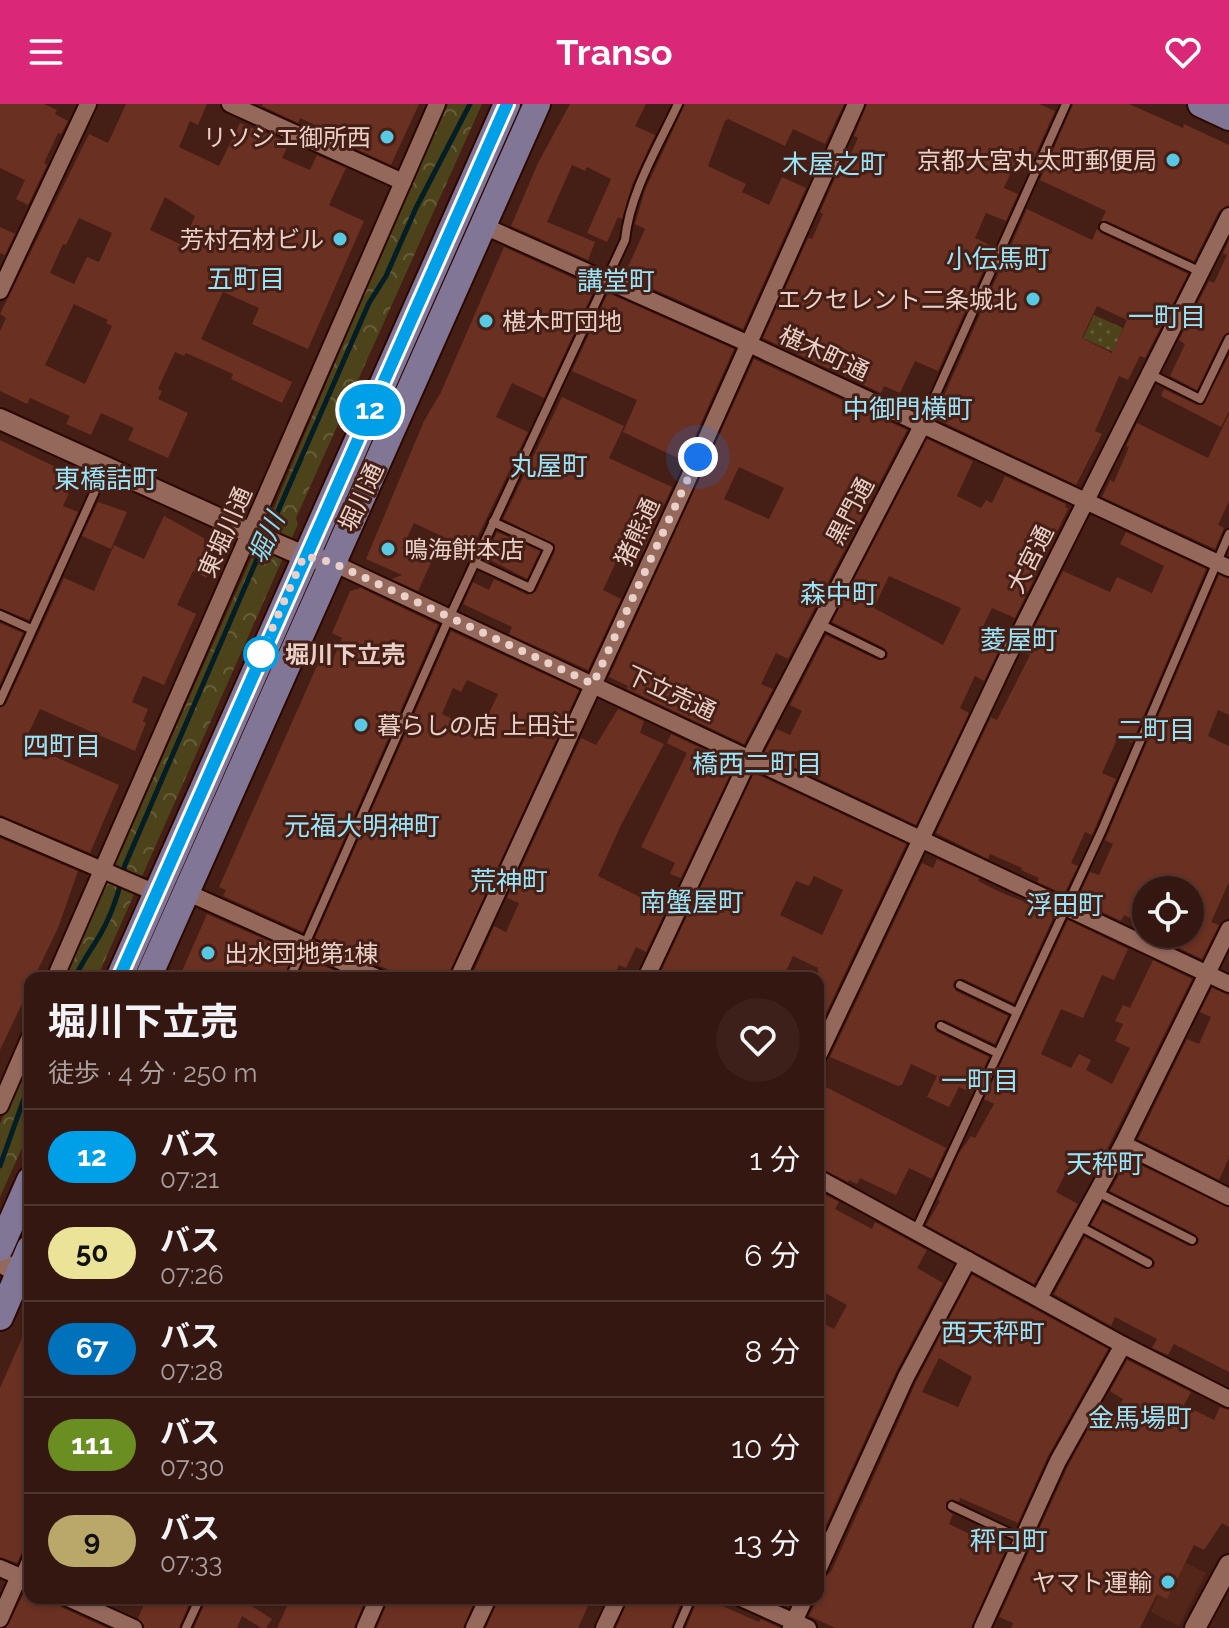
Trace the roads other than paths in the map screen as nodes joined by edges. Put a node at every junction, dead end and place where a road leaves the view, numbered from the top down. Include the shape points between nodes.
1 (88, 104) edge
2 (230, 104) edge
3 (437, 104) edge
4 (507, 104) edge
5 (537, 104) edge
6 (678, 104) edge
7 (856, 104) edge
8 (1066, 104) edge
9 (1201, 104) edge
10 (1229, 117) edge
11 (403, 182) junction
12 (1229, 216) edge
13 (484, 226) junction
14 (1104, 227) dead end
15 (1224, 237) edge
16 (1201, 272) junction
17 (607, 281) junction
18 (0, 291) edge
19 (1229, 339) edge
20 (749, 344) junction
21 (1150, 374) junction
22 (0, 419) edge
23 (922, 426) junction
24 (106, 467) junction
25 (1085, 503) junction
26 (493, 522) junction
27 (1229, 534) edge
28 (255, 535) junction
29 (296, 552) junction
30 (331, 562) junction
31 (474, 562) junction
32 (1223, 566) edge
33 (0, 615) edge
34 (450, 616) junction
35 (820, 624) junction
36 (31, 629) junction
37 (881, 654) dead end
38 (593, 684) junction
39 (0, 701) edge
40 (749, 759) junction
41 (0, 826) edge
42 (921, 839) junction
43 (106, 872) junction
44 (147, 890) junction
45 (186, 892) junction
46 (1065, 907) junction
47 (1229, 929) edge
48 (304, 945) junction
49 (58, 972) edge
50 (121, 972) edge
51 (151, 972) edge
52 (293, 972) edge
53 (365, 972) edge
54 (461, 972) edge
55 (649, 972) edge
56 (1208, 975) junction
57 (1229, 984) edge
58 (960, 985) dead end
59 (1016, 1012) junction
60 (941, 1026) dead end
61 (824, 1043) edge
62 (24, 1051) edge
63 (997, 1053) junction
64 (0, 1106) edge
65 (1123, 1144) junction
66 (824, 1181) edge
67 (1097, 1192) junction
68 (24, 1194) edge
69 (1229, 1197) edge
70 (1079, 1226) junction
71 (916, 1230) junction
72 (1192, 1240) dead end
73 (0, 1248) edge
74 (968, 1260) junction
75 (1148, 1263) dead end
76 (16, 1271) edge
77 (1039, 1298) junction
78 (0, 1317) edge
79 (1123, 1345) junction
80 (1229, 1399) edge
81 (952, 1506) dead end
82 (1022, 1539) junction
83 (824, 1557) edge
84 (1229, 1565) edge
85 (0, 1568) edge
86 (24, 1578) edge
87 (81, 1604) edge
88 (197, 1604) edge
89 (375, 1604) edge
90 (485, 1604) edge
91 (616, 1604) edge
92 (688, 1604) edge
93 (753, 1604) edge
94 (803, 1604) edge
95 (0, 1619) edge
96 (609, 1626) edge
97 (797, 1626) edge
98 (134, 1628) edge
99 (186, 1628) edge
100 (365, 1628) edge
101 (474, 1628) edge
102 (678, 1628) edge
103 (982, 1628) edge
104 (1195, 1628) edge

1 - 18 street
2 - 11 street
3 - 11 street, 東堀川通
4 - 29 main road, 堀川通
5 - 13 main road, 堀川通
6 - 17 lane via 635,198
7 - 20 street, 猪熊通
8 - 23 lane, 黒門通
9 - 10 main road
11 - 28 street, 東堀川通
12 - 15 street, 大宮通
13 - 17 street, 椹木町通
13 - 30 main road, 堀川通
14 - 16 lane
15 - 16 street, 大宮通
16 - 21 street, 大宮通
17 - 20 street, 椹木町通
17 - 26 lane
19 - 21 lane via 1200,399
20 - 23 street, 椹木町通
20 - 38 street, 猪熊通
21 - 25 street, 大宮通
22 - 24 street, 下立売通
23 - 25 street, 椹木町通
23 - 35 street, 黒門通
24 - 28 street, 下立売通
24 - 36 lane
25 - 32 street, 椹木町通
25 - 42 street, 大宮通
26 - 31 lane
26 - 31 lane via 549,548 530,588
27 - 32 lane
28 - 29 street, 下立売通
28 - 43 street, 東堀川通
29 - 30 street, 下立売通
29 - 44 main road, 堀川通
30 - 34 street, 下立売通
30 - 45 main road, 堀川通
31 - 34 lane
32 - 46 lane
33 - 36 lane
34 - 38 street, 下立売通
34 - 48 lane
35 - 37 lane
35 - 40 street, 黒門通
36 - 39 lane
38 - 40 street, 下立売通
38 - 54 street, 猪熊通
40 - 42 street, 下立売通
40 - 55 street, 黒門通
41 - 43 street
42 - 46 street, 下立売通
42 - 61 street, 大宮通
43 - 44 street
43 - 49 street, 東堀川通
44 - 50 main road, 堀川通
45 - 48 street
45 - 51 main road, 堀川通
46 - 56 street, 下立売通
46 - 59 lane
47 - 56 street
48 - 52 lane
48 - 53 street
56 - 57 street, 下立売通
56 - 65 street
58 - 59 lane
59 - 63 lane
60 - 63 lane
62 - 64 street
63 - 71 lane
65 - 67 street
65 - 69 street
66 - 71 street
67 - 70 street
67 - 72 lane
68 - 73 main road
70 - 75 lane
70 - 77 street
71 - 74 street
74 - 77 street
74 - 83 street via 906,1377
76 - 78 main road
77 - 79 street
79 - 80 street
79 - 82 street via 1058,1461
81 - 82 lane
82 - 103 street
84 - 104 street
85 - 86 street
86 - 95 street
87 - 98 street
88 - 99 lane
89 - 100 street
90 - 101 street
91 - 96 street
92 - 102 lane
93 - 97 street
94 - 97 street

